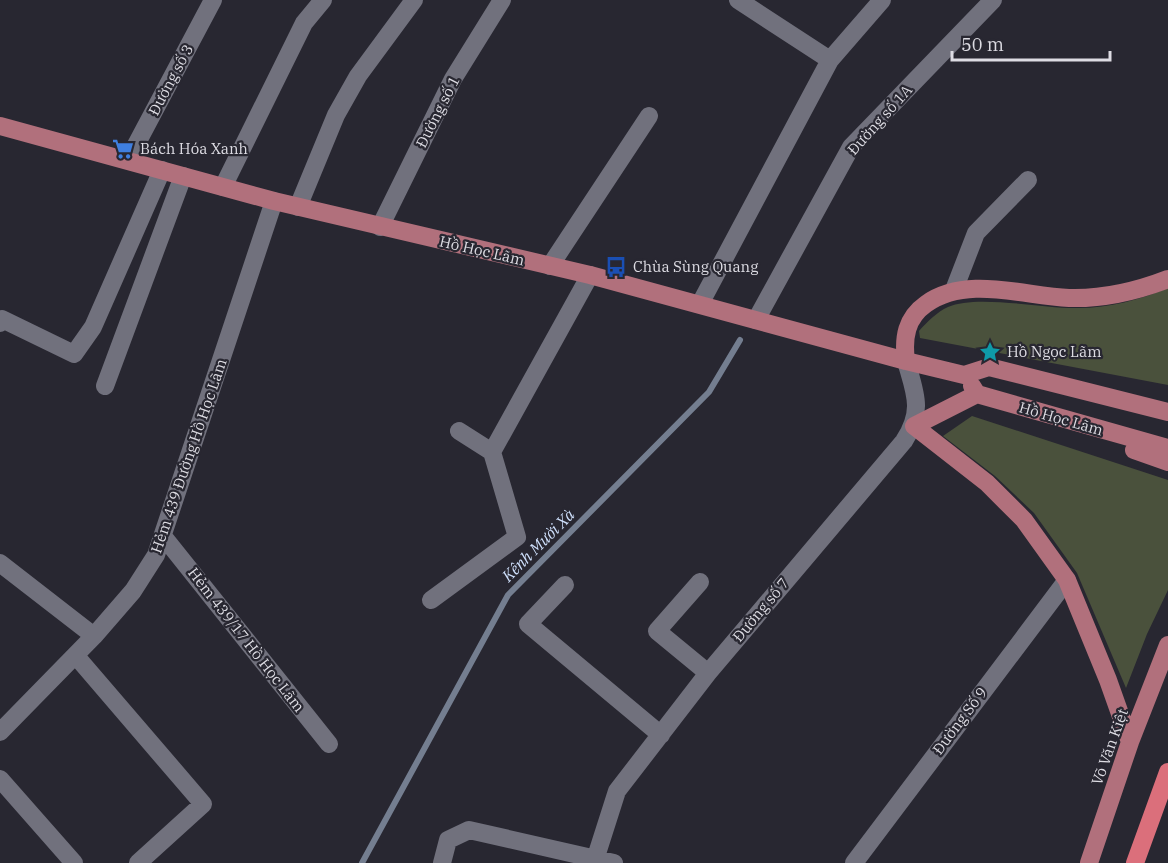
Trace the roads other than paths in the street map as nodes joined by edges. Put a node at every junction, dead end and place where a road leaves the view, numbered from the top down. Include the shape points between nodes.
1 (213, 0) edge
2 (323, 0) edge
3 (414, 0) edge
4 (502, 0) edge
5 (738, 0) edge
6 (882, 0) edge
7 (993, 0) edge
8 (830, 60) junction
9 (649, 116) dead end
10 (0, 126) edge
11 (128, 160) junction
12 (162, 170) junction
13 (183, 176) junction
14 (1028, 180) dead end
15 (223, 187) junction
16 (274, 201) junction
17 (298, 207) junction
18 (380, 227) junction
19 (550, 266) junction
20 (590, 275) junction
21 (1168, 279) edge
22 (954, 290) junction
23 (700, 304) junction
24 (756, 320) junction
25 (0, 323) edge
26 (906, 361) junction
27 (964, 375) junction
28 (105, 386) dead end
29 (977, 394) junction
30 (1166, 411) edge
31 (914, 426) junction
32 (459, 431) dead end
33 (1114, 434) junction
34 (1168, 448) edge
35 (492, 453) junction
36 (1168, 462) edge
37 (164, 536) junction
38 (0, 563) edge
39 (1067, 580) junction
40 (700, 582) dead end
41 (565, 585) dead end
42 (431, 600) dead end
43 (94, 636) junction
44 (1168, 645) edge
45 (76, 656) junction
46 (708, 673) junction
47 (0, 732) edge
48 (661, 735) junction
49 (1130, 742) junction
50 (329, 744) dead end
51 (1168, 772) edge
52 (0, 779) edge
53 (594, 861) edge
54 (74, 863) edge
55 (138, 863) edge
56 (442, 863) edge
57 (614, 863) edge
58 (854, 863) edge
59 (1089, 863) edge
60 (1135, 863) edge

1 - 11 street, Đường số 3
2 - 15 street via 304,22
3 - 17 street via 358,76 336,115
4 - 18 street, Đường số 1 via 453,79
5 - 8 street
6 - 8 street
7 - 24 street, Đường số 1A via 851,147
8 - 23 street
9 - 19 street
10 - 11 main road, Hồ Học Lãm
11 - 12 main road, Hồ Học Lãm
12 - 13 main road, Hồ Học Lãm
12 - 25 street via 93,327 74,354 2,319
13 - 15 main road, Hồ Học Lãm
13 - 28 street
14 - 22 street via 976,233
15 - 16 main road, Hồ Học Lãm
16 - 17 main road, Hồ Học Lãm
16 - 37 street, Hẻm 439 Đường Hồ Học Lãm
17 - 18 main road, Hồ Học Lãm
18 - 19 main road, Hồ Học Lãm
19 - 20 main road, Hồ Học Lãm
20 - 23 main road, Hồ Học Lãm
20 - 35 street
21 - 22 main road via 1101,297
22 - 26 main road via 936,297 908,324 903,343
23 - 24 main road, Hồ Học Lãm
24 - 26 main road, Hồ Học Lãm
26 - 27 main road, Hồ Học Lãm
26 - 31 street via 915,391
27 - 29 main road
27 - 30 main road, Hồ Học Lãm via 989,366
29 - 31 main road
29 - 33 main road, Hồ Học Lãm
31 - 39 main road via 987,483 1024,520
31 - 46 street, Đường số 7
32 - 35 street
33 - 34 main road, Hồ Học Lãm
33 - 36 main road via 1132,449
35 - 42 street via 517,537
37 - 43 street, Hẻm 439 Đường Hồ Học Lãm via 133,591
37 - 50 street, Hẻm 439/17 Hồ Học Lãm
38 - 43 street
39 - 49 main road
39 - 58 street, Đường Số 9
40 - 46 street via 657,631
41 - 48 street via 528,624
43 - 45 street, Hẻm 439 Đường Hồ Học Lãm
44 - 49 main road, Võ Văn Kiệt
45 - 47 street, Hẻm 439 Đường Hồ Học Lãm
45 - 55 street via 203,804
46 - 48 street, Đường số 7
48 - 53 street, Đường số 7 via 616,791
49 - 59 main road, Võ Văn Kiệt
51 - 60 highway
52 - 54 street
53 - 56 street via 469,830 448,840
53 - 57 street

